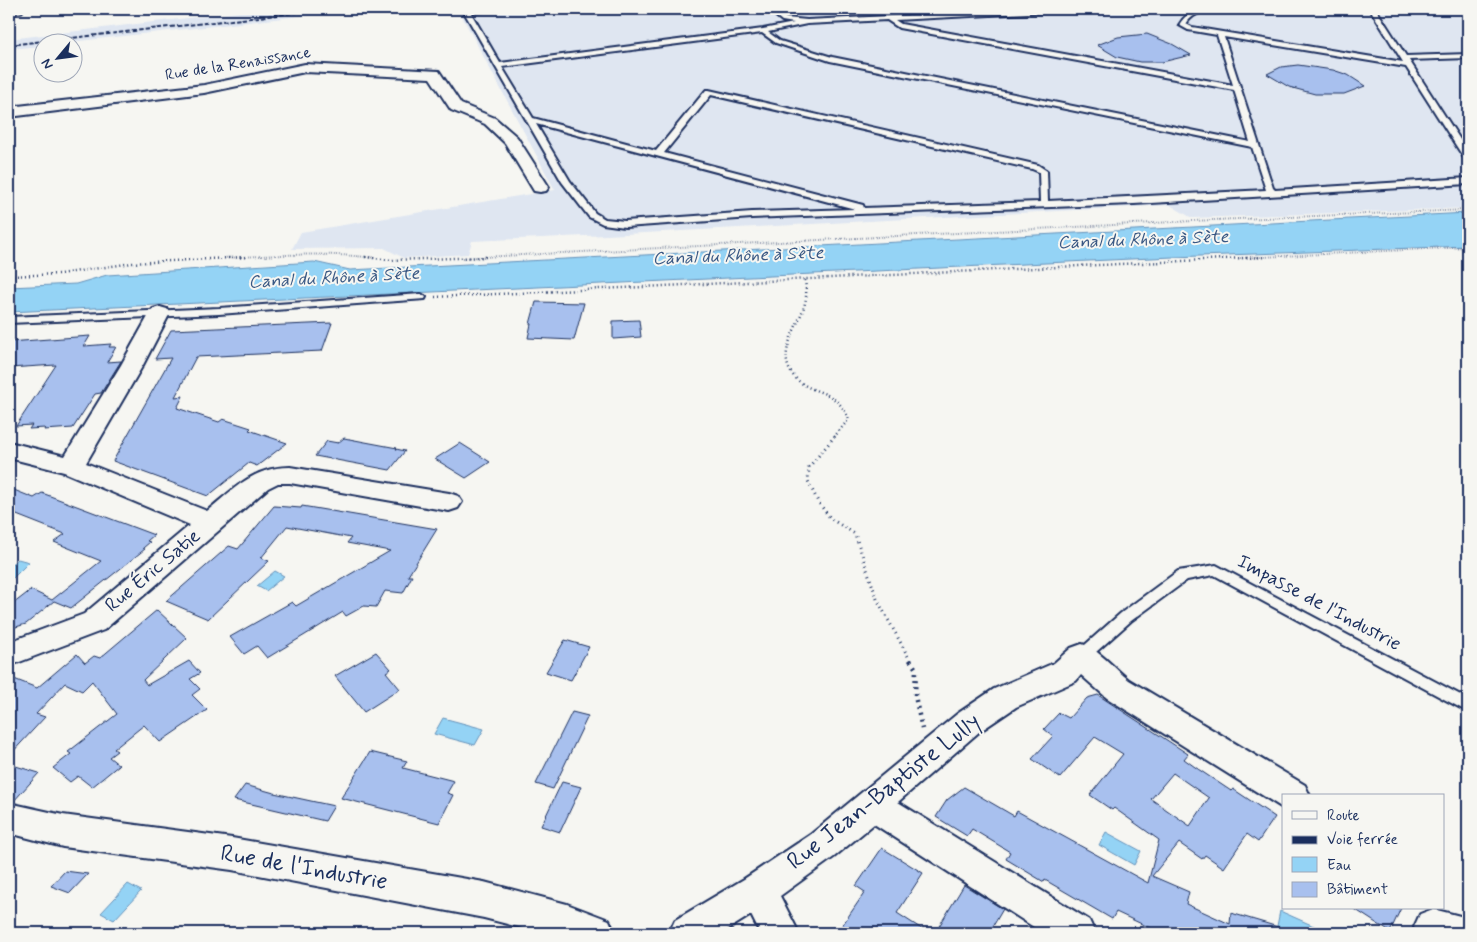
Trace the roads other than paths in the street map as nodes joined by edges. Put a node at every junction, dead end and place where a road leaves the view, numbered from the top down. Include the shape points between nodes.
1 (17, 9) edge
2 (495, 9) edge
3 (770, 9) edge
4 (908, 9) edge
5 (1067, 9) edge
6 (1210, 9) edge
7 (1231, 9) edge
8 (1373, 9) edge
9 (9, 11) edge
10 (923, 17) junction
11 (890, 19) junction
12 (807, 22) junction
13 (763, 31) junction
14 (1220, 34) junction
15 (1468, 56) edge
16 (1406, 62) junction
17 (498, 65) junction
18 (1237, 88) junction
19 (9, 112) edge
20 (530, 120) junction
21 (1255, 145) junction
22 (659, 153) junction
23 (1468, 158) edge
24 (1468, 181) edge
25 (540, 187) dead end
26 (1273, 194) junction
27 (1044, 204) junction
28 (880, 210) junction
29 (421, 298) road end
30 (158, 316) junction
31 (9, 320) edge
32 (9, 326) edge
33 (9, 450) edge
34 (72, 466) junction
35 (449, 502) dead end
36 (210, 523) junction
37 (9, 654) edge
38 (1082, 656) junction
39 (1468, 706) edge
40 (1290, 794) edge
41 (874, 803) junction
42 (9, 818) edge
43 (756, 891) junction
44 (596, 933) edge
45 (688, 933) edge
46 (780, 933) edge
47 (1076, 933) edge

1 - 9 main road
2 - 17 lane via 467,12
3 - 12 lane via 784,20
4 - 10 lane
5 - 10 lane
6 - 7 lane
6 - 14 lane via 1191,12 1182,25
8 - 16 lane
10 - 11 lane
11 - 12 lane
11 - 18 lane via 899,26
12 - 13 lane
13 - 17 lane
13 - 21 lane via 778,42 830,59
14 - 16 lane
14 - 18 lane
15 - 16 lane
16 - 23 lane
17 - 20 lane
18 - 21 lane
19 - 25 street, Rue de la Renaissance via 204,89 305,68 434,74 456,107 490,122 511,140
20 - 22 lane
20 - 28 lane via 566,182 592,214 603,221 625,224
21 - 26 lane
22 - 27 lane via 708,92 1018,161 1043,171
22 - 28 lane via 846,204
24 - 26 lane
26 - 27 lane
27 - 28 lane
29 - 30 lane via 401,299 398,306
30 - 31 lane
30 - 32 lane
30 - 34 street
33 - 34 street, Rue Éric Satie
34 - 36 street, Rue Éric Satie
35 - 36 street via 275,475 259,482
36 - 37 street, Rue Éric Satie via 94,622
38 - 39 lane, Impasse de l'Industrie via 1126,617 1183,575 1216,570
38 - 40 street via 1118,689
38 - 41 street, Rue Jean-Baptiste Lully via 1065,672 1005,698 968,723
41 - 43 street, Rue Jean-Baptiste Lully via 822,846
41 - 47 street
42 - 44 street, Rue de l'Industrie via 63,830 232,854 484,900
43 - 45 street, Rue Jean-Baptiste Lully
43 - 46 street

